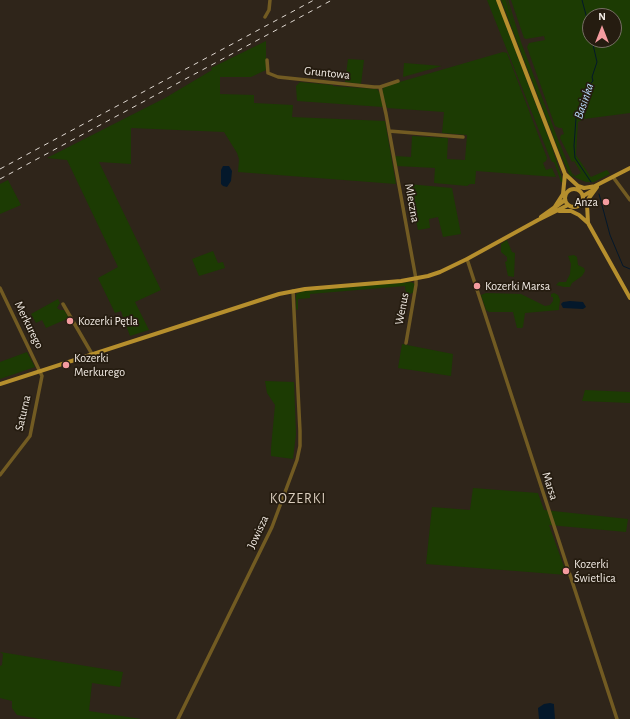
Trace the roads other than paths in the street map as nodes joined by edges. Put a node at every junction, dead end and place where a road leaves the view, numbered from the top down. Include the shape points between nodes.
1 (270, 0) edge
2 (498, 0) edge
3 (266, 18) dead end
4 (267, 60) dead end
5 (398, 81) dead end
6 (380, 87) junction
7 (389, 132) junction
8 (463, 137) dead end
9 (630, 168) edge
10 (613, 177) junction
11 (567, 178) junction
12 (596, 186) junction
13 (578, 190) junction
14 (568, 192) junction
15 (583, 196) junction
16 (565, 200) junction
17 (630, 200) edge
18 (583, 202) junction
19 (568, 205) junction
20 (575, 208) junction
21 (554, 210) junction
22 (587, 221) junction
23 (467, 260) junction
24 (416, 279) junction
25 (0, 288) edge
26 (293, 291) junction
27 (630, 298) edge
28 (63, 304) dead end
29 (406, 343) dead end
30 (92, 354) junction
31 (40, 371) junction
32 (0, 384) edge
33 (0, 474) edge
34 (178, 719) edge
35 (617, 719) edge

1 - 3 street
2 - 11 main road
4 - 6 street, Gruntowa via 268,73 278,77
5 - 6 street, Gruntowa
6 - 7 street, Mleczna
7 - 8 street
7 - 24 street, Mleczna
9 - 10 main road
10 - 12 main road
10 - 17 street
11 - 12 main road via 581,187
11 - 13 main road via 573,188
11 - 14 main road
11 - 21 main road via 563,194
12 - 13 main road
12 - 15 main road
12 - 22 main road via 588,201
13 - 14 main road
13 - 15 main road
14 - 16 main road
15 - 18 main road
16 - 19 main road
16 - 21 main road
18 - 20 main road
18 - 22 main road
19 - 20 main road
19 - 21 main road
20 - 22 main road
21 - 22 main road via 571,211
21 - 23 main road
22 - 27 main road
23 - 24 main road
23 - 35 street, Marsa
24 - 26 main road
24 - 29 street, Wenus
25 - 31 street, Merkurego
26 - 30 main road
26 - 34 street, Jowisza via 300,431 297,460 270,532
28 - 30 street
30 - 31 main road
31 - 32 main road
31 - 33 street, Saturna via 42,376 30,436

